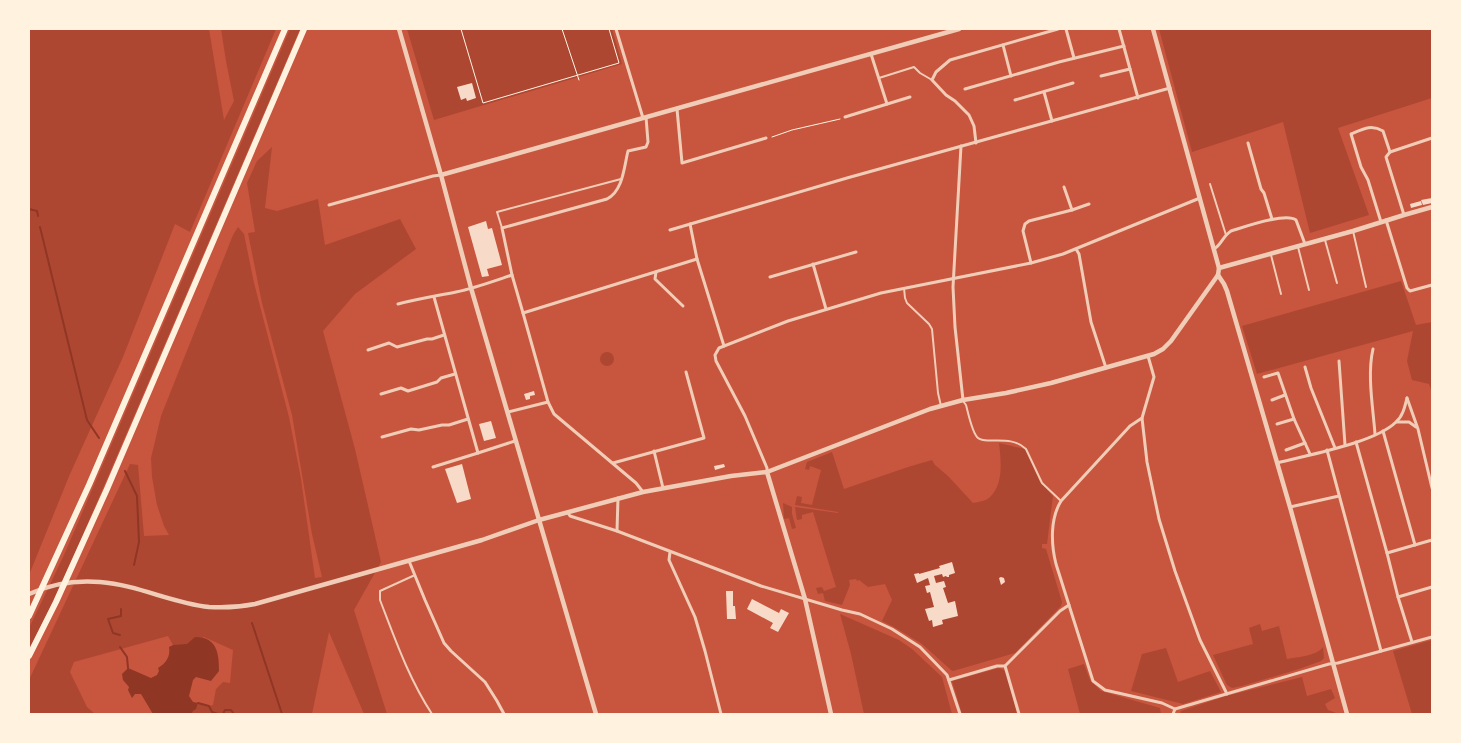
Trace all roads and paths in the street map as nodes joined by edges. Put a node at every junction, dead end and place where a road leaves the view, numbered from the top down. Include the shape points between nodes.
1 (285, 29) edge
2 (304, 29) edge
3 (399, 29) edge
4 (461, 29) edge
5 (562, 29) edge
6 (609, 29) edge
7 (616, 29) edge
8 (959, 29) edge
9 (1058, 29) edge
10 (1066, 29) edge
11 (1119, 29) edge
12 (1153, 29) edge
13 (1003, 45) junction
14 (1124, 46) junction
15 (871, 54) junction
16 (1074, 58) junction
17 (1130, 69) junction
18 (577, 75) junction
19 (1011, 76) junction
20 (1101, 76) dead end
21 (878, 78) junction
22 (579, 80) dead end
23 (932, 80) junction
24 (1073, 84) dead end
25 (1170, 88) junction
26 (965, 89) dead end
27 (1044, 92) junction
28 (910, 97) dead end
29 (1138, 98) junction
30 (1015, 100) dead end
31 (887, 104) junction
32 (677, 109) junction
33 (845, 117) joint
34 (644, 118) junction
35 (1052, 121) junction
36 (766, 138) joint
37 (1432, 138) edge
38 (976, 143) junction
39 (1248, 143) dead end
40 (961, 146) junction
41 (1390, 152) junction
42 (441, 175) junction
43 (621, 179) junction
44 (1210, 184) dead end
45 (1064, 187) dead end
46 (1200, 198) junction
47 (1089, 204) dead end
48 (329, 205) dead end
49 (1432, 207) edge
50 (1072, 210) junction
51 (1404, 215) junction
52 (1272, 219) junction
53 (1386, 220) junction
54 (1381, 222) junction
55 (690, 224) junction
56 (502, 228) junction
57 (670, 230) dead end
58 (1353, 232) junction
59 (1226, 235) junction
60 (1325, 239) junction
61 (1305, 244) junction
62 (1298, 247) junction
63 (1076, 249) junction
64 (1214, 249) junction
65 (856, 252) dead end
66 (1270, 254) junction
67 (697, 259) junction
68 (813, 264) junction
69 (1031, 264) junction
70 (1219, 268) junction
71 (656, 272) junction
72 (512, 275) junction
73 (1218, 275) junction
74 (770, 277) dead end
75 (954, 278) junction
76 (1337, 283) dead end
77 (1432, 285) edge
78 (1366, 287) dead end
79 (471, 288) junction
80 (904, 288) junction
81 (1309, 290) dead end
82 (1280, 294) dead end
83 (434, 297) junction
84 (398, 304) dead end
85 (683, 306) dead end
86 (826, 309) junction
87 (523, 312) junction
88 (444, 335) junction
89 (724, 346) junction
90 (1373, 348) dead end
91 (368, 350) dead end
92 (1148, 356) junction
93 (1339, 361) dead end
94 (1305, 367) dead end
95 (1106, 368) junction
96 (686, 372) dead end
97 (455, 374) junction
98 (1264, 376) dead end
99 (380, 394) dead end
100 (1285, 395) junction
101 (963, 400) junction
102 (1272, 400) dead end
103 (548, 402) junction
104 (941, 406) junction
105 (507, 413) junction
106 (1142, 418) junction
107 (468, 419) junction
108 (1294, 419) junction
109 (1396, 422) junction
110 (1277, 424) dead end
111 (1418, 429) junction
112 (1383, 431) junction
113 (1375, 434) junction
114 (382, 437) dead end
115 (516, 441) junction
116 (1356, 442) junction
117 (1305, 443) junction
118 (1344, 445) junction
119 (1335, 448) junction
120 (1286, 450) dead end
121 (1327, 450) junction
122 (654, 451) junction
123 (478, 452) junction
124 (1310, 454) junction
125 (1277, 463) junction
126 (612, 464) junction
127 (433, 467) dead end
128 (766, 472) junction
129 (663, 488) junction
130 (1432, 488) edge
131 (642, 492) junction
132 (1338, 496) junction
133 (618, 498) junction
134 (1061, 501) junction
135 (1290, 508) junction
136 (567, 512) junction
137 (539, 520) junction
138 (617, 531) junction
139 (1432, 540) edge
140 (1415, 545) junction
141 (670, 552) junction
142 (1387, 553) junction
143 (409, 561) junction
144 (415, 575) junction
145 (1432, 587) edge
146 (29, 594) edge
147 (1398, 596) junction
148 (805, 599) junction
149 (1069, 605) junction
150 (29, 616) edge
151 (1432, 636) edge
152 (1412, 642) junction
153 (1381, 651) junction
154 (29, 656) edge
155 (1333, 664) junction
156 (1005, 666) junction
157 (949, 680) junction
158 (1227, 694) junction
159 (1175, 709) junction
160 (432, 714) edge
161 (504, 714) edge
162 (596, 714) edge
163 (721, 714) edge
164 (831, 714) edge
165 (960, 714) edge
166 (1018, 714) edge
167 (1173, 714) edge
168 (1347, 714) edge

1 - 150 highway via 89,485
2 - 154 highway via 107,489
3 - 42 street
4 - 18 path via 483,103
5 - 18 path
6 - 18 path via 619,62
7 - 34 street
8 - 15 street
9 - 13 street
10 - 16 street
11 - 14 street
12 - 25 street
13 - 19 street
13 - 23 street via 950,60
14 - 16 street
14 - 17 street
15 - 21 street
15 - 32 street
16 - 19 street
17 - 20 street
17 - 29 street
18 - 22 path
19 - 26 street
21 - 23 lane via 914,67
21 - 31 street
23 - 38 street via 969,115
24 - 27 street
25 - 29 street
25 - 46 street
27 - 30 street
27 - 35 street
28 - 31 street
29 - 35 street
31 - 33 street
32 - 34 street
32 - 36 street via 682,162
33 - 36 path
34 - 42 street
34 - 43 street via 648,124 647,145 628,152
35 - 38 street
37 - 41 street
38 - 40 street
39 - 52 street
40 - 55 street
40 - 75 street
41 - 51 street via 1386,157
41 - 54 street via 1383,131 1376,127 1351,134
42 - 48 street
42 - 79 street
43 - 56 street via 616,192 607,199
43 - 56 lane via 497,212
44 - 59 lane
45 - 50 street
46 - 63 street
46 - 64 street
47 - 50 street
49 - 51 street
50 - 69 street via 1025,224 1023,231
51 - 53 street
52 - 59 street
52 - 61 street via 1294,218
53 - 54 street
53 - 77 street via 1407,288 1410,291
54 - 58 street
55 - 57 street
55 - 67 street
56 - 72 street
58 - 60 street
58 - 78 lane
59 - 64 street
60 - 61 street
60 - 76 lane
61 - 62 street
62 - 66 street
62 - 81 lane
63 - 69 street
63 - 95 street via 1091,322
64 - 70 street
65 - 68 street
66 - 70 street
66 - 82 lane
67 - 71 street
67 - 89 street
68 - 74 street
68 - 86 street
69 - 75 street
70 - 73 street
71 - 85 street via 655,280
71 - 87 street
72 - 79 street
72 - 87 street
73 - 92 street via 1170,341 1163,349
73 - 125 street via 1227,291
75 - 80 street
75 - 101 street via 955,327
79 - 83 street
79 - 105 street
80 - 86 street
80 - 104 lane via 907,303 931,326
83 - 84 street
83 - 88 street
86 - 89 street
87 - 103 street
88 - 91 street via 397,347 389,343
88 - 97 street
89 - 128 street via 716,351 716,361 745,416
90 - 113 street
92 - 95 street
92 - 106 street via 1154,377
93 - 118 street
94 - 119 street
95 - 101 street via 1029,388
96 - 122 street via 704,438
97 - 99 street via 408,391 401,388
97 - 107 street
98 - 100 street via 1278,373
100 - 102 street
100 - 108 street
101 - 104 street
101 - 134 lane via 978,438 1022,445 1042,483
103 - 105 street
103 - 126 street via 554,414
104 - 128 street
105 - 115 street
106 - 134 street via 1130,426
106 - 158 street via 1159,518 1175,571 1200,640
107 - 114 street
107 - 123 street
108 - 110 street
108 - 117 street
109 - 111 street via 1409,422
109 - 111 street via 1407,398
109 - 112 street
111 - 130 street
112 - 113 street
112 - 140 street
113 - 116 street
115 - 123 street
115 - 137 street
116 - 118 street
116 - 142 street
117 - 120 street
117 - 124 street
118 - 119 street
119 - 121 street
121 - 124 street
121 - 132 street
122 - 126 street
122 - 129 street
123 - 127 street
124 - 125 street
125 - 135 street
126 - 131 street via 636,482
128 - 129 street
128 - 148 street
129 - 131 street
131 - 133 street
132 - 135 street
132 - 153 street
133 - 136 street
133 - 138 street
134 - 149 street via 1052,544
135 - 155 street
136 - 137 street
136 - 138 street via 570,516
137 - 143 street
137 - 162 street
138 - 141 street
139 - 140 street
140 - 142 street
141 - 148 street
141 - 163 street via 669,560 700,634
142 - 147 street
143 - 144 street
143 - 146 street via 242,606 196,605 102,582 70,582
144 - 160 lane via 380,591 380,600 408,669
144 - 161 street via 444,643 485,682
145 - 147 street
147 - 152 street
148 - 157 street via 860,614 892,629 920,647
148 - 164 street
149 - 156 street
149 - 159 street via 1093,681 1098,686
151 - 152 street
152 - 153 street
153 - 155 street
155 - 158 street
155 - 168 street
156 - 157 street
156 - 166 street
157 - 165 street
158 - 159 street
159 - 167 street

